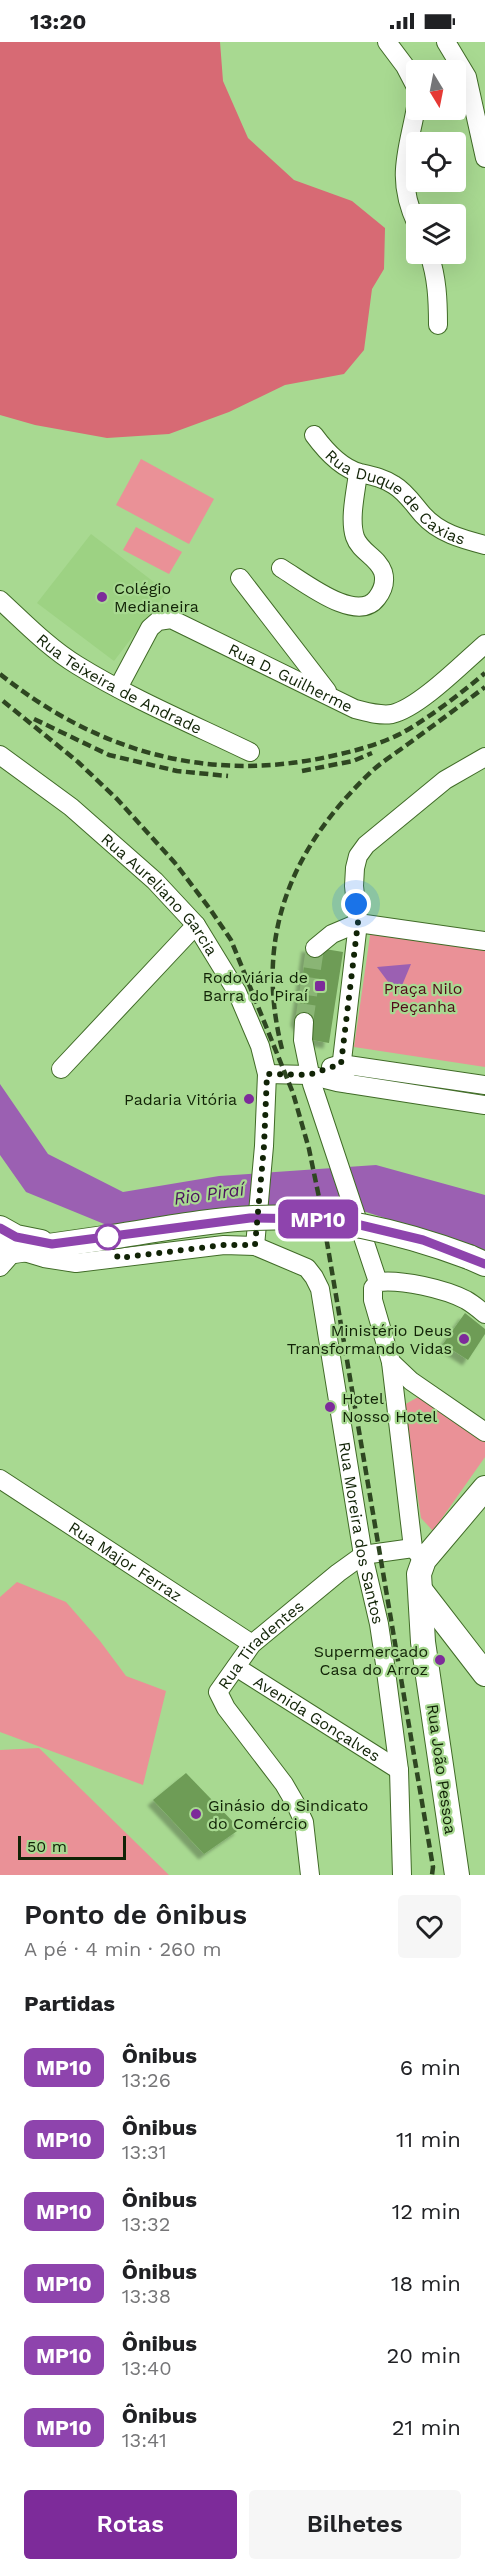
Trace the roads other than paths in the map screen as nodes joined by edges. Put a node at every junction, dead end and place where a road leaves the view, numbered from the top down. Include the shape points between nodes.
1 (387, 42) edge
2 (446, 42) edge
3 (406, 68) edge
4 (413, 120) edge
5 (485, 158) edge
6 (410, 204) edge
7 (433, 264) edge
8 (438, 325) dead end
9 (314, 435) dead end
10 (358, 473) junction
11 (485, 545) edge
12 (281, 568) dead end
13 (240, 578) dead end
14 (0, 600) edge
15 (485, 644) edge
16 (118, 688) junction
17 (330, 695) junction
18 (250, 753) dead end
19 (0, 755) edge
20 (485, 757) edge
21 (358, 922) junction
22 (196, 925) junction
23 (485, 941) edge
24 (315, 948) dead end
25 (304, 1022) tunnel mouth
26 (341, 1064) junction
27 (61, 1070) dead end
28 (267, 1074) junction
29 (309, 1075) junction
30 (350, 1084) junction
31 (485, 1085) edge
32 (485, 1105) edge
33 (255, 1245) junction
34 (8, 1247) edge
35 (485, 1264) edge
36 (378, 1282) junction
37 (485, 1314) edge
38 (392, 1362) junction
39 (411, 1381) junction
40 (396, 1394) junction
41 (485, 1432) edge
42 (0, 1479) edge
43 (485, 1488) edge
44 (418, 1554) junction
45 (363, 1555) junction
46 (421, 1591) junction
47 (252, 1644) junction
48 (236, 1667) junction
49 (485, 1674) edge
50 (399, 1770) junction
51 (310, 1875) edge
52 (402, 1875) edge
53 (458, 1875) edge

1 - 3 street
2 - 5 street via 467,77
4 - 6 street via 404,172
7 - 8 street
9 - 10 street, Rua Duque de Caxias via 336,459
10 - 11 street, Rua Duque de Caxias via 375,475 397,487 437,528
10 - 12 street via 355,537 374,557 384,576 383,590 376,600 364,608 349,607
13 - 17 street
14 - 16 street, Rua Teixeira de Andrade via 76,665
15 - 17 street, Rua D. Guilherme via 404,710 375,714 355,709
16 - 17 street, Rua D. Guilherme via 150,628 158,621 171,619
16 - 18 street, Rua Teixeira de Andrade
19 - 22 street, Rua Aureliano Garcia via 88,822 155,881
20 - 21 street via 445,780 366,845 355,868
21 - 23 street
21 - 24 street via 332,934
21 - 26 street
22 - 27 street
22 - 28 street, Rua Aureliano Garcia via 237,992 260,1046
25 - 29 street
26 - 29 street
26 - 30 street via 343,1077
26 - 31 street
28 - 29 street
28 - 33 street, Rua Aureliano Garcia
29 - 30 street
29 - 36 street
30 - 32 street
33 - 34 street via 224,1245 76,1263
33 - 45 street, Rua Moreira dos Santos via 307,1268 320,1289
34 - 35 main road, bridge via 250,1218 297,1217 356,1224 423,1240
36 - 37 street via 436,1290 466,1300
36 - 38 street via 373,1288 373,1300
38 - 39 street
38 - 40 street
39 - 40 street
39 - 41 street
40 - 44 street
42 - 47 street, Rua Major Ferraz
43 - 44 main road
44 - 45 street
44 - 46 main road, Rua João Pessoa
45 - 47 street, Rua Tiradentes
45 - 50 street, Rua Moreira dos Santos via 380,1624
46 - 49 main road
46 - 53 main road, Rua João Pessoa via 423,1642
47 - 48 street, Rua Tiradentes
48 - 50 street, Avenida Gonçalves
48 - 51 street, Rua Tiradentes via 220,1687 219,1696 296,1803 304,1822
50 - 52 street, Rua Moreira dos Santos

